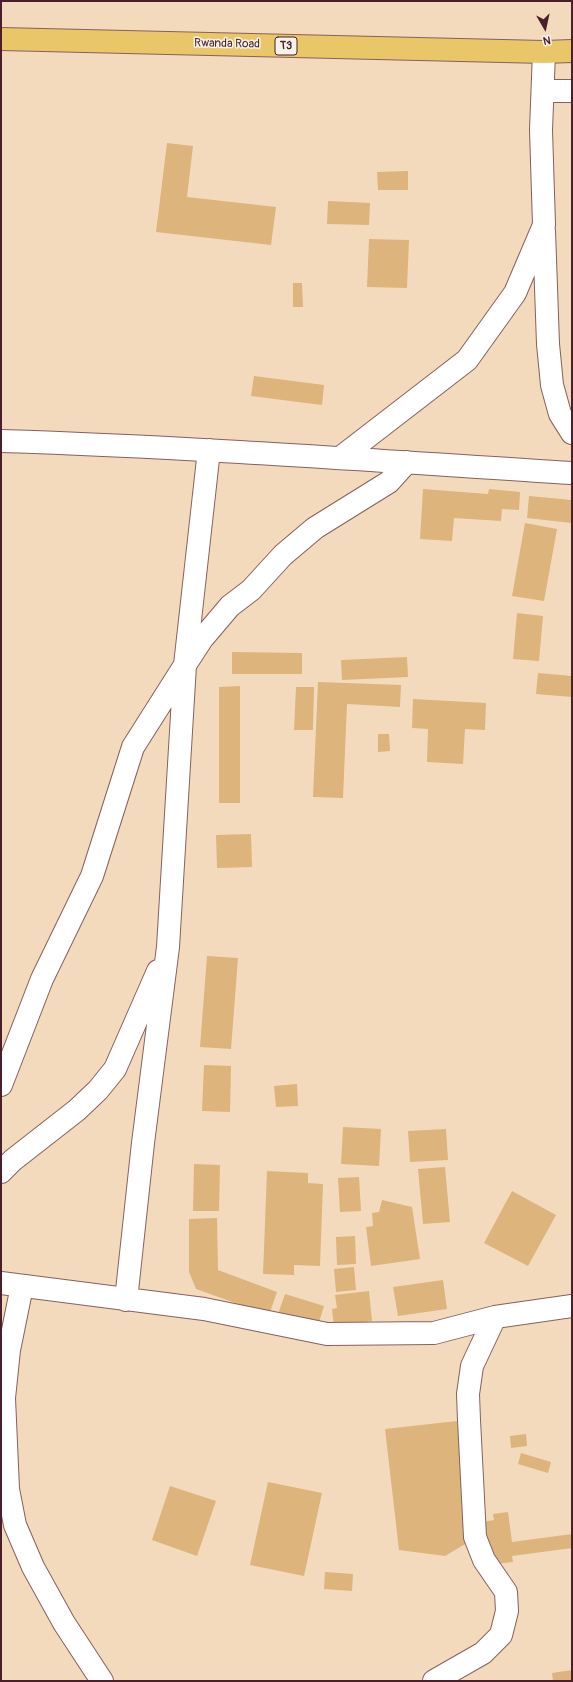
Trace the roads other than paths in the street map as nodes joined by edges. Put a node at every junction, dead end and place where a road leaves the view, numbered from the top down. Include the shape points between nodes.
1 (1, 39) edge
2 (572, 51) edge
3 (544, 52) junction
4 (543, 91) junction
5 (572, 91) edge
6 (544, 225) junction
7 (572, 433) edge
8 (1, 441) edge
9 (209, 450) junction
10 (340, 458) junction
11 (407, 462) junction
12 (572, 473) edge
13 (185, 665) junction
14 (168, 947) junction
15 (1, 1085) edge
16 (1, 1172) edge
17 (1, 1283) edge
18 (22, 1286) junction
19 (126, 1300) junction
20 (572, 1306) edge
21 (495, 1317) junction
22 (102, 1681) edge
23 (434, 1681) edge

1 - 3 highway, Rwanda Road / T3
2 - 3 highway, Rwanda Road / T3
3 - 4 street
4 - 5 street
4 - 6 street via 541,130
6 - 7 street via 552,385 560,414
6 - 10 street via 515,293 467,360
8 - 9 street
9 - 10 street
9 - 13 street
10 - 11 street
11 - 12 street
11 - 13 street via 389,482 315,528 283,555 251,590 230,606 202,639
13 - 14 street
13 - 15 street via 133,747 92,876 42,979
14 - 16 street via 115,1070 77,1110
14 - 19 street
17 - 18 street
18 - 19 street
18 - 22 street via 9,1350 4,1398 8,1489 15,1525 33,1567 64,1623
19 - 21 street via 204,1309 327,1334 434,1333
20 - 21 street
21 - 23 street via 472,1366 468,1394 469,1420 475,1538 484,1560 506,1592 507,1611 501,1635 483,1653

